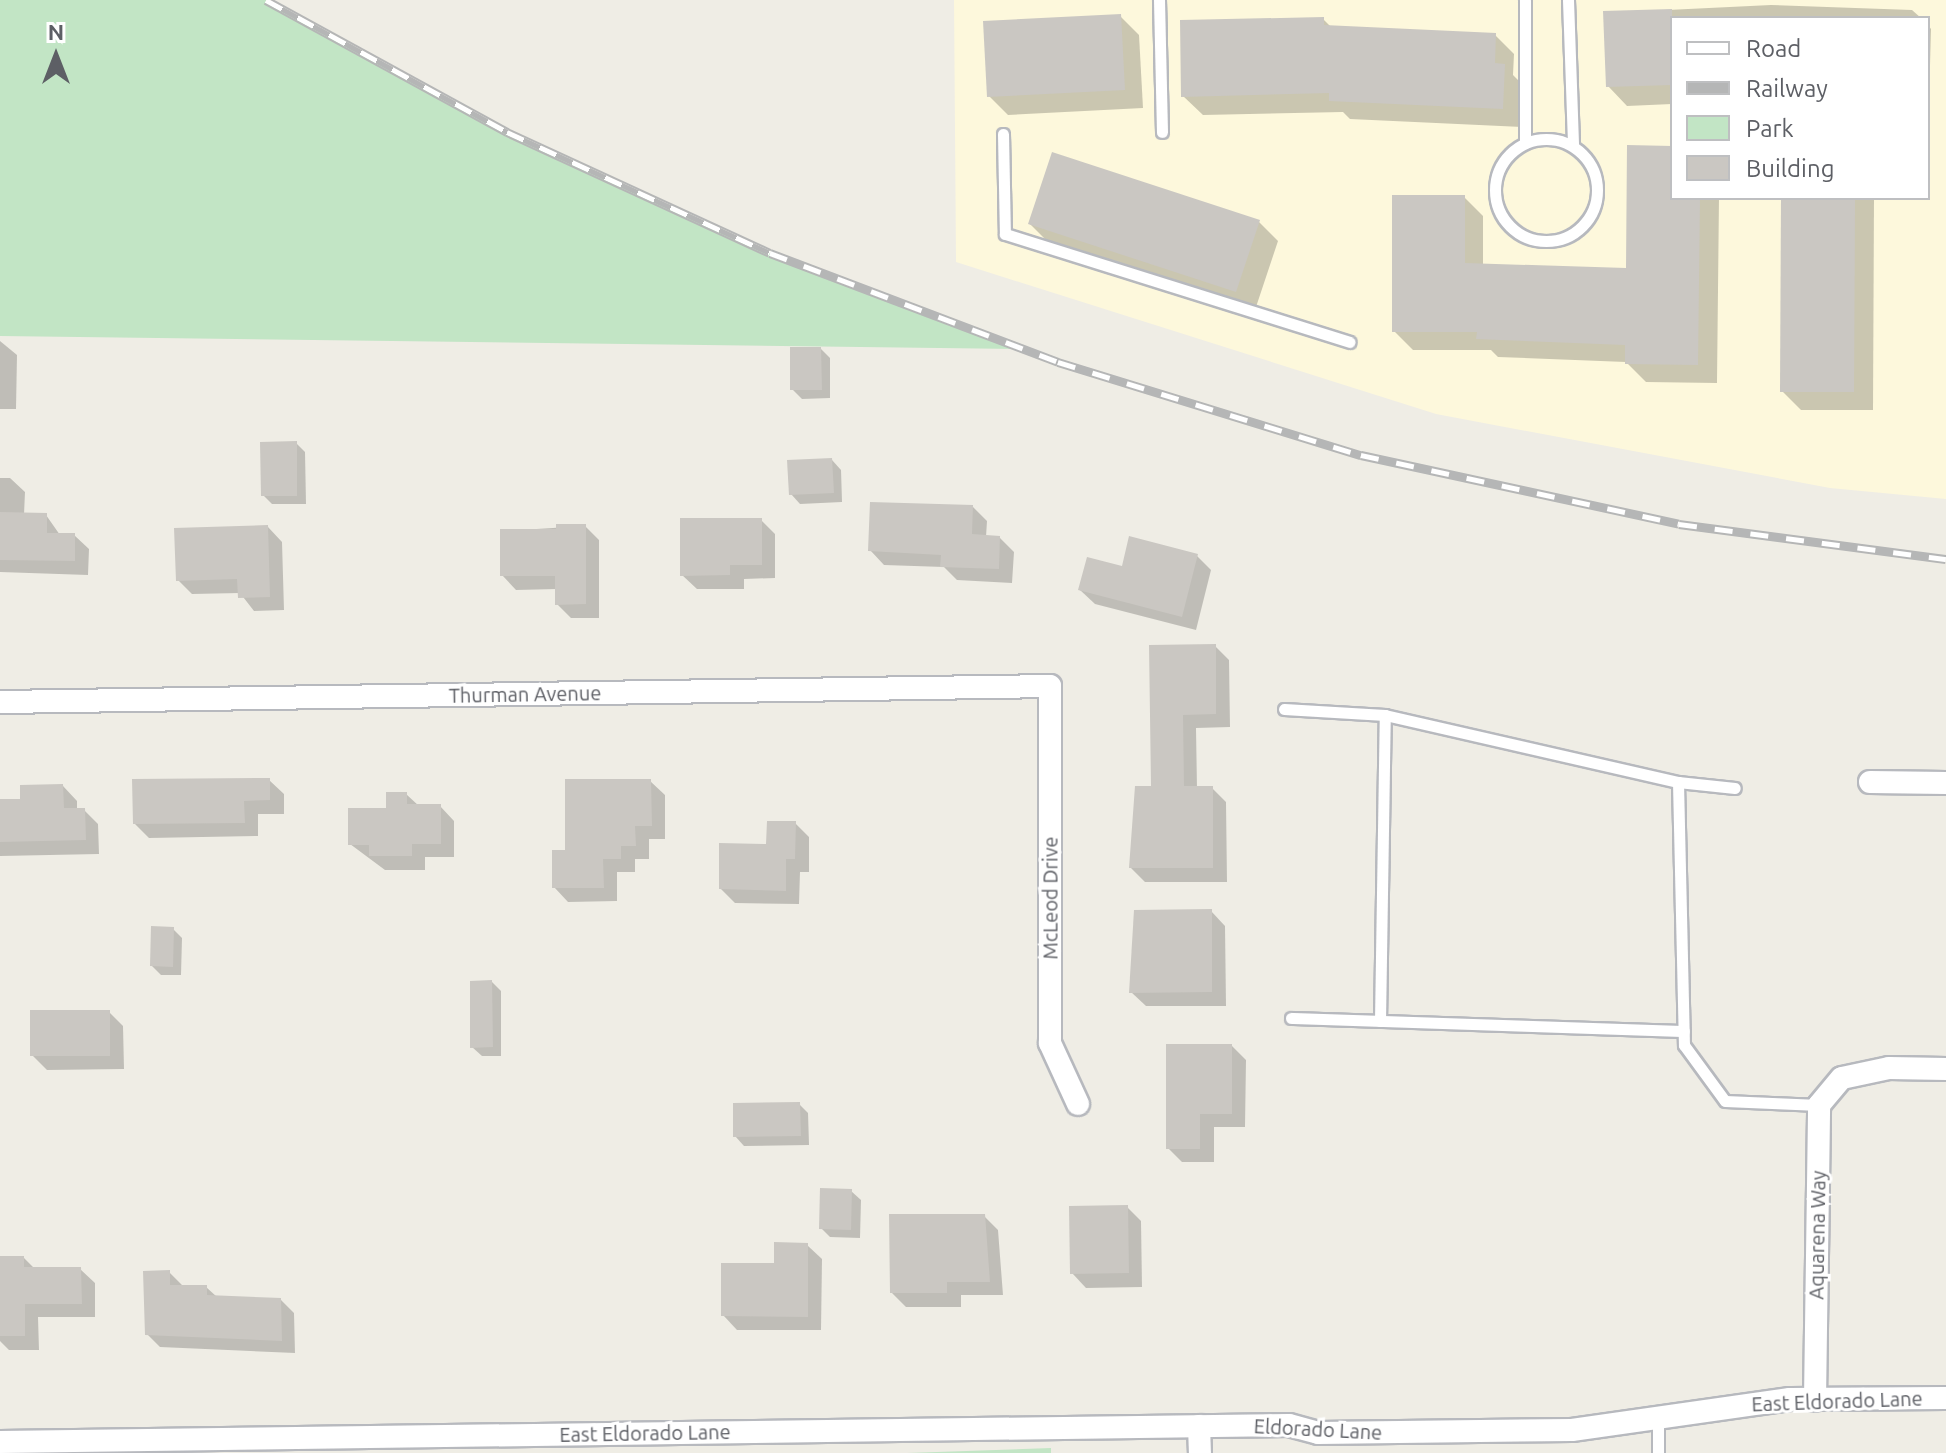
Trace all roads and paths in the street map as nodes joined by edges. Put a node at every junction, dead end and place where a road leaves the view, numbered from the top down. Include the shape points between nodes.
1 (1159, 0) edge
2 (1525, 0) edge
3 (1568, 0) edge
4 (1162, 132) dead end
5 (1003, 134) dead end
6 (1525, 143) junction
7 (1573, 145) junction
8 (1349, 342) dead end
9 (1050, 686) joint
10 (0, 702) edge
11 (1284, 709) dead end
12 (1385, 715) junction
13 (1678, 782) junction
14 (1870, 782) dead end
15 (1946, 783) edge
16 (1735, 788) dead end
17 (1291, 1018) dead end
18 (1380, 1021) junction
19 (1684, 1031) junction
20 (1946, 1069) edge
21 (1078, 1104) dead end
22 (1819, 1105) junction
23 (1946, 1398) edge
24 (1815, 1400) junction
25 (1658, 1414) junction
26 (1632, 1420) joint
27 (1199, 1426) junction
28 (1051, 1428) joint
29 (0, 1442) edge
30 (1462, 1442) edge
31 (1200, 1453) edge
32 (1658, 1453) edge

1 - 4 lane
2 - 6 lane
3 - 7 lane
5 - 8 lane via 1005,234
6 - 7 lane via 1541,139
6 - 7 lane via 1502,164 1495,195 1507,224 1535,241 1570,236 1594,210 1596,176
9 - 10 street, Thurman Avenue
9 - 21 street, McLeod Drive via 1050,1043
11 - 12 lane
12 - 13 lane
12 - 18 lane
13 - 16 lane
13 - 19 lane
14 - 15 street
17 - 18 lane
18 - 19 lane
19 - 22 lane via 1684,1045 1725,1101
20 - 22 street via 1889,1068 1842,1078
22 - 24 street, Aquarena Way
23 - 24 street, East Eldorado Lane
24 - 25 street, East Eldorado Lane
25 - 26 street, East Eldorado Lane
25 - 32 lane
26 - 30 street, Eldorado Lane
27 - 28 street, Eldorado Lane
27 - 30 street, Eldorado Lane via 1289,1425 1318,1433
27 - 31 street
28 - 29 street, East Eldorado Lane

